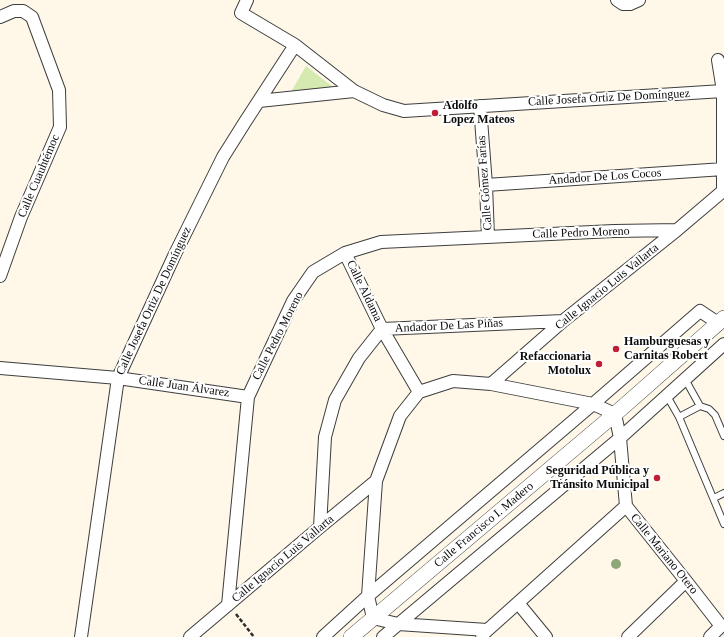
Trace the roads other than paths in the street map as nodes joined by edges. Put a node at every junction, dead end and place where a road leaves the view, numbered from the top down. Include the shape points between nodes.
1 (247, 0) edge
2 (616, 0) edge
3 (639, 0) edge
4 (0, 17) edge
5 (295, 45) junction
6 (718, 60) dead end
7 (354, 91) junction
8 (723, 91) edge
9 (259, 101) junction
10 (480, 106) junction
11 (724, 169) edge
12 (486, 185) junction
13 (724, 191) edge
14 (678, 230) junction
15 (488, 237) junction
16 (345, 253) junction
17 (0, 276) edge
18 (721, 320) edge
19 (563, 321) junction
20 (382, 329) junction
21 (724, 344) edge
22 (0, 368) edge
23 (118, 378) junction
24 (685, 379) junction
25 (491, 384) junction
26 (419, 392) junction
27 (248, 396) junction
28 (667, 396) junction
29 (593, 404) junction
30 (700, 406) junction
31 (616, 414) junction
32 (679, 417) junction
33 (724, 436) edge
34 (620, 438) junction
35 (376, 482) junction
36 (724, 493) edge
37 (714, 498) junction
38 (626, 506) junction
39 (724, 524) edge
40 (320, 527) junction
41 (686, 581) junction
42 (368, 596) junction
43 (518, 604) junction
44 (228, 605) junction
45 (373, 618) junction
46 (398, 624) junction
47 (484, 634) edge
48 (81, 637) edge
49 (190, 637) edge
50 (323, 637) edge
51 (351, 637) edge
52 (383, 637) edge
53 (546, 637) edge
54 (628, 637) edge
55 (710, 637) edge

1 - 5 street, Calle Josefa Ortiz De Domínguez via 241,13
2 - 3 street via 623,4
4 - 17 street, Calle Cuauhtémoc via 14,11 23,11 32,17 59,90 60,127 21,217
5 - 7 street, Calle Josefa Ortiz De Domínguez
5 - 9 street, Calle Josefa Ortiz De Domínguez
6 - 8 street
7 - 9 street
7 - 10 street, Calle Josefa Ortiz De Domínguez via 384,105 404,110
8 - 10 street, Calle Josefa Ortiz De Domínguez
8 - 11 street
9 - 23 street, Calle Josefa Ortiz De Domínguez via 220,164
10 - 12 street, Calle Gómez Farías
11 - 12 street, Andador De Los Cocos
11 - 13 street
12 - 15 street, Calle Gómez Farías
13 - 14 street, Calle Ignacio Luis Vallarta
14 - 15 street, Calle Pedro Moreno
14 - 19 street, Calle Ignacio Luis Vallarta
15 - 16 street, Calle Pedro Moreno via 380,242
16 - 20 street, Calle Aldama
16 - 27 street, Calle Pedro Moreno via 313,272 293,301
18 - 29 street via 700,311
18 - 31 street, Calle Francisco I. Madero
19 - 20 street, Andador De Las Piñas
19 - 25 street, Calle Ignacio Luis Vallarta
20 - 26 street, Calle Aldama
20 - 40 street, Andador De Las Piñas via 359,358 335,400 325,437
21 - 24 street
22 - 23 street, Calle Juan Álvarez
23 - 27 street, Calle Juan Álvarez
23 - 48 street, Calle Josefa Ortiz De Domínguez
24 - 28 street
24 - 30 lane
25 - 26 street via 453,381
25 - 29 street
26 - 35 street via 400,416
27 - 44 street, Calle Pedro Moreno
28 - 32 lane
28 - 34 street
29 - 31 street
29 - 42 street
30 - 32 lane
30 - 33 lane via 709,409 715,416
31 - 34 street, Calle Mariano Otero
31 - 45 street, Calle Francisco I. Madero
32 - 37 lane
34 - 38 street, Calle Mariano Otero
34 - 46 street
35 - 40 street, Calle Ignacio Luis Vallarta
35 - 42 street
36 - 37 lane
37 - 39 lane
38 - 41 street, Calle Mariano Otero
38 - 43 street
40 - 44 street, Calle Ignacio Luis Vallarta
41 - 54 street
41 - 55 street, Calle Mariano Otero via 721,626
42 - 45 street
42 - 50 street
43 - 47 street
43 - 53 street
44 - 49 street, Calle Ignacio Luis Vallarta
45 - 46 street
45 - 51 street, Calle Francisco I. Madero
46 - 47 street
46 - 52 street

